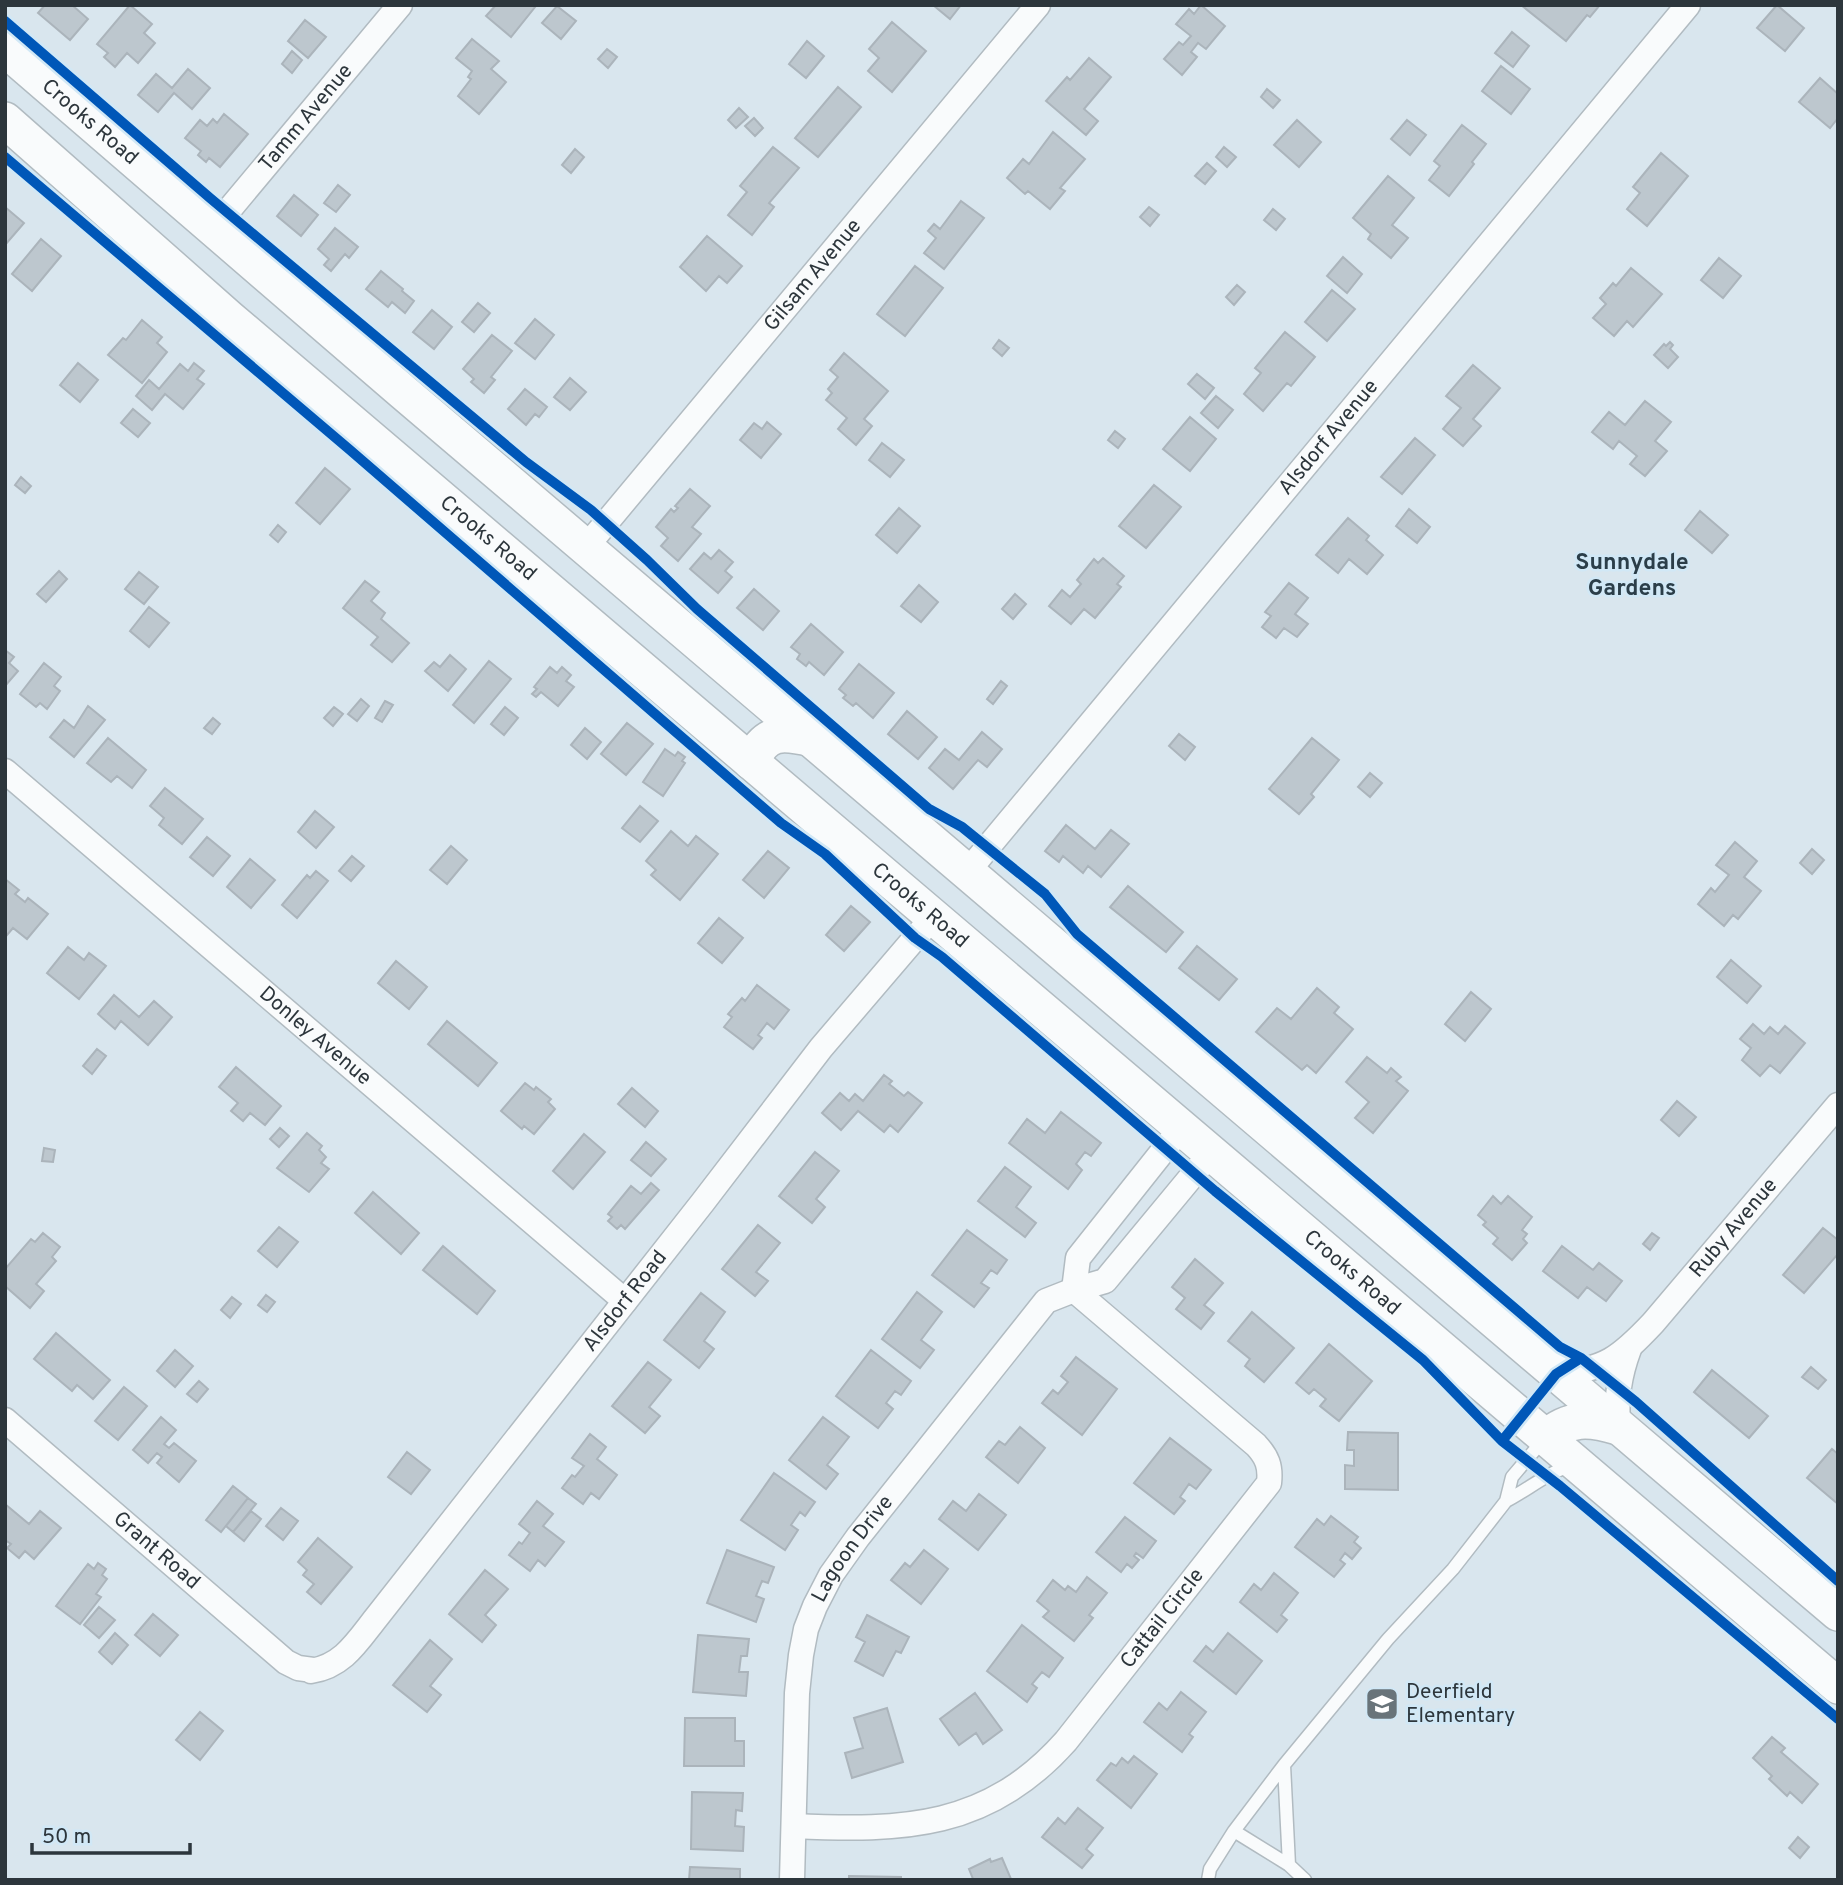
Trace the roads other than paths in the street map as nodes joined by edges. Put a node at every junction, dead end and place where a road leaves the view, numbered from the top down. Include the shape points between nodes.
1 (400, 5) edge
2 (1038, 5) edge
3 (1688, 5) edge
4 (5, 49) edge
5 (5, 120) edge
6 (213, 229) junction
7 (586, 547) junction
8 (530, 574) junction
9 (812, 739) junction
10 (751, 762) junction
11 (5, 771) edge
12 (968, 871) junction
13 (933, 917) junction
14 (1838, 1105) edge
15 (1182, 1127) junction
16 (1211, 1153) junction
17 (1343, 1193) junction
18 (1281, 1214) junction
19 (1074, 1290) junction
20 (625, 1301) junction
21 (1629, 1349) junction
22 (1556, 1374) junction
23 (5, 1419) edge
24 (1618, 1427) junction
25 (1545, 1438) junction
26 (1576, 1464) junction
27 (1506, 1501) junction
28 (1838, 1613) edge
29 (313, 1670) joint
30 (1838, 1686) edge
31 (1284, 1765) junction
32 (793, 1826) junction
33 (1234, 1831) junction
34 (1289, 1865) junction
35 (792, 1880) edge
36 (1208, 1880) edge
37 (1305, 1880) edge

1 - 6 street, Tamm Avenue
2 - 7 street, Gilsam Avenue
3 - 12 street, Alsdorf Avenue
4 - 6 main road, Crooks Road
5 - 8 main road, Crooks Road
6 - 7 main road, Crooks Road
7 - 8 main road via 582,567 566,580
7 - 9 main road, Crooks Road
8 - 10 main road, Crooks Road
9 - 10 main road via 787,733 773,736 762,743
9 - 12 main road, Crooks Road
10 - 13 main road, Crooks Road
11 - 20 street, Donley Avenue
12 - 17 main road, Crooks Road
13 - 15 main road, Crooks Road
13 - 20 street, Alsdorf Road via 821,1048
14 - 21 street, Ruby Avenue
15 - 16 main road, Crooks Road
15 - 19 street via 1078,1258
16 - 18 main road, Crooks Road
16 - 19 street, Lagoon Drive via 1105,1281
17 - 18 main road via 1332,1216 1321,1222 1307,1223
17 - 22 main road, Crooks Road
18 - 25 main road, Crooks Road
19 - 32 street, Lagoon Drive via 1046,1301 831,1575 806,1629 801,1655
19 - 32 street, Cattail Circle via 1256,1445 1269,1464 1269,1483 1066,1741 1027,1778 962,1814 920,1824
20 - 29 street, Alsdorf Road via 350,1651 337,1663
21 - 22 street, Ruby Avenue via 1595,1369
21 - 24 street, Ruby Avenue via 1618,1387
22 - 24 main road, Crooks Road
23 - 29 street, Grant Road via 286,1662
24 - 25 main road via 1583,1420 1558,1427
24 - 28 main road, Crooks Road
25 - 26 main road, Crooks Road
25 - 27 lane via 1512,1477
26 - 27 lane via 1540,1479
26 - 30 main road, Crooks Road
27 - 31 lane
31 - 33 lane
31 - 34 lane
32 - 35 street, Lagoon Drive
33 - 34 lane
33 - 36 lane
34 - 37 lane

